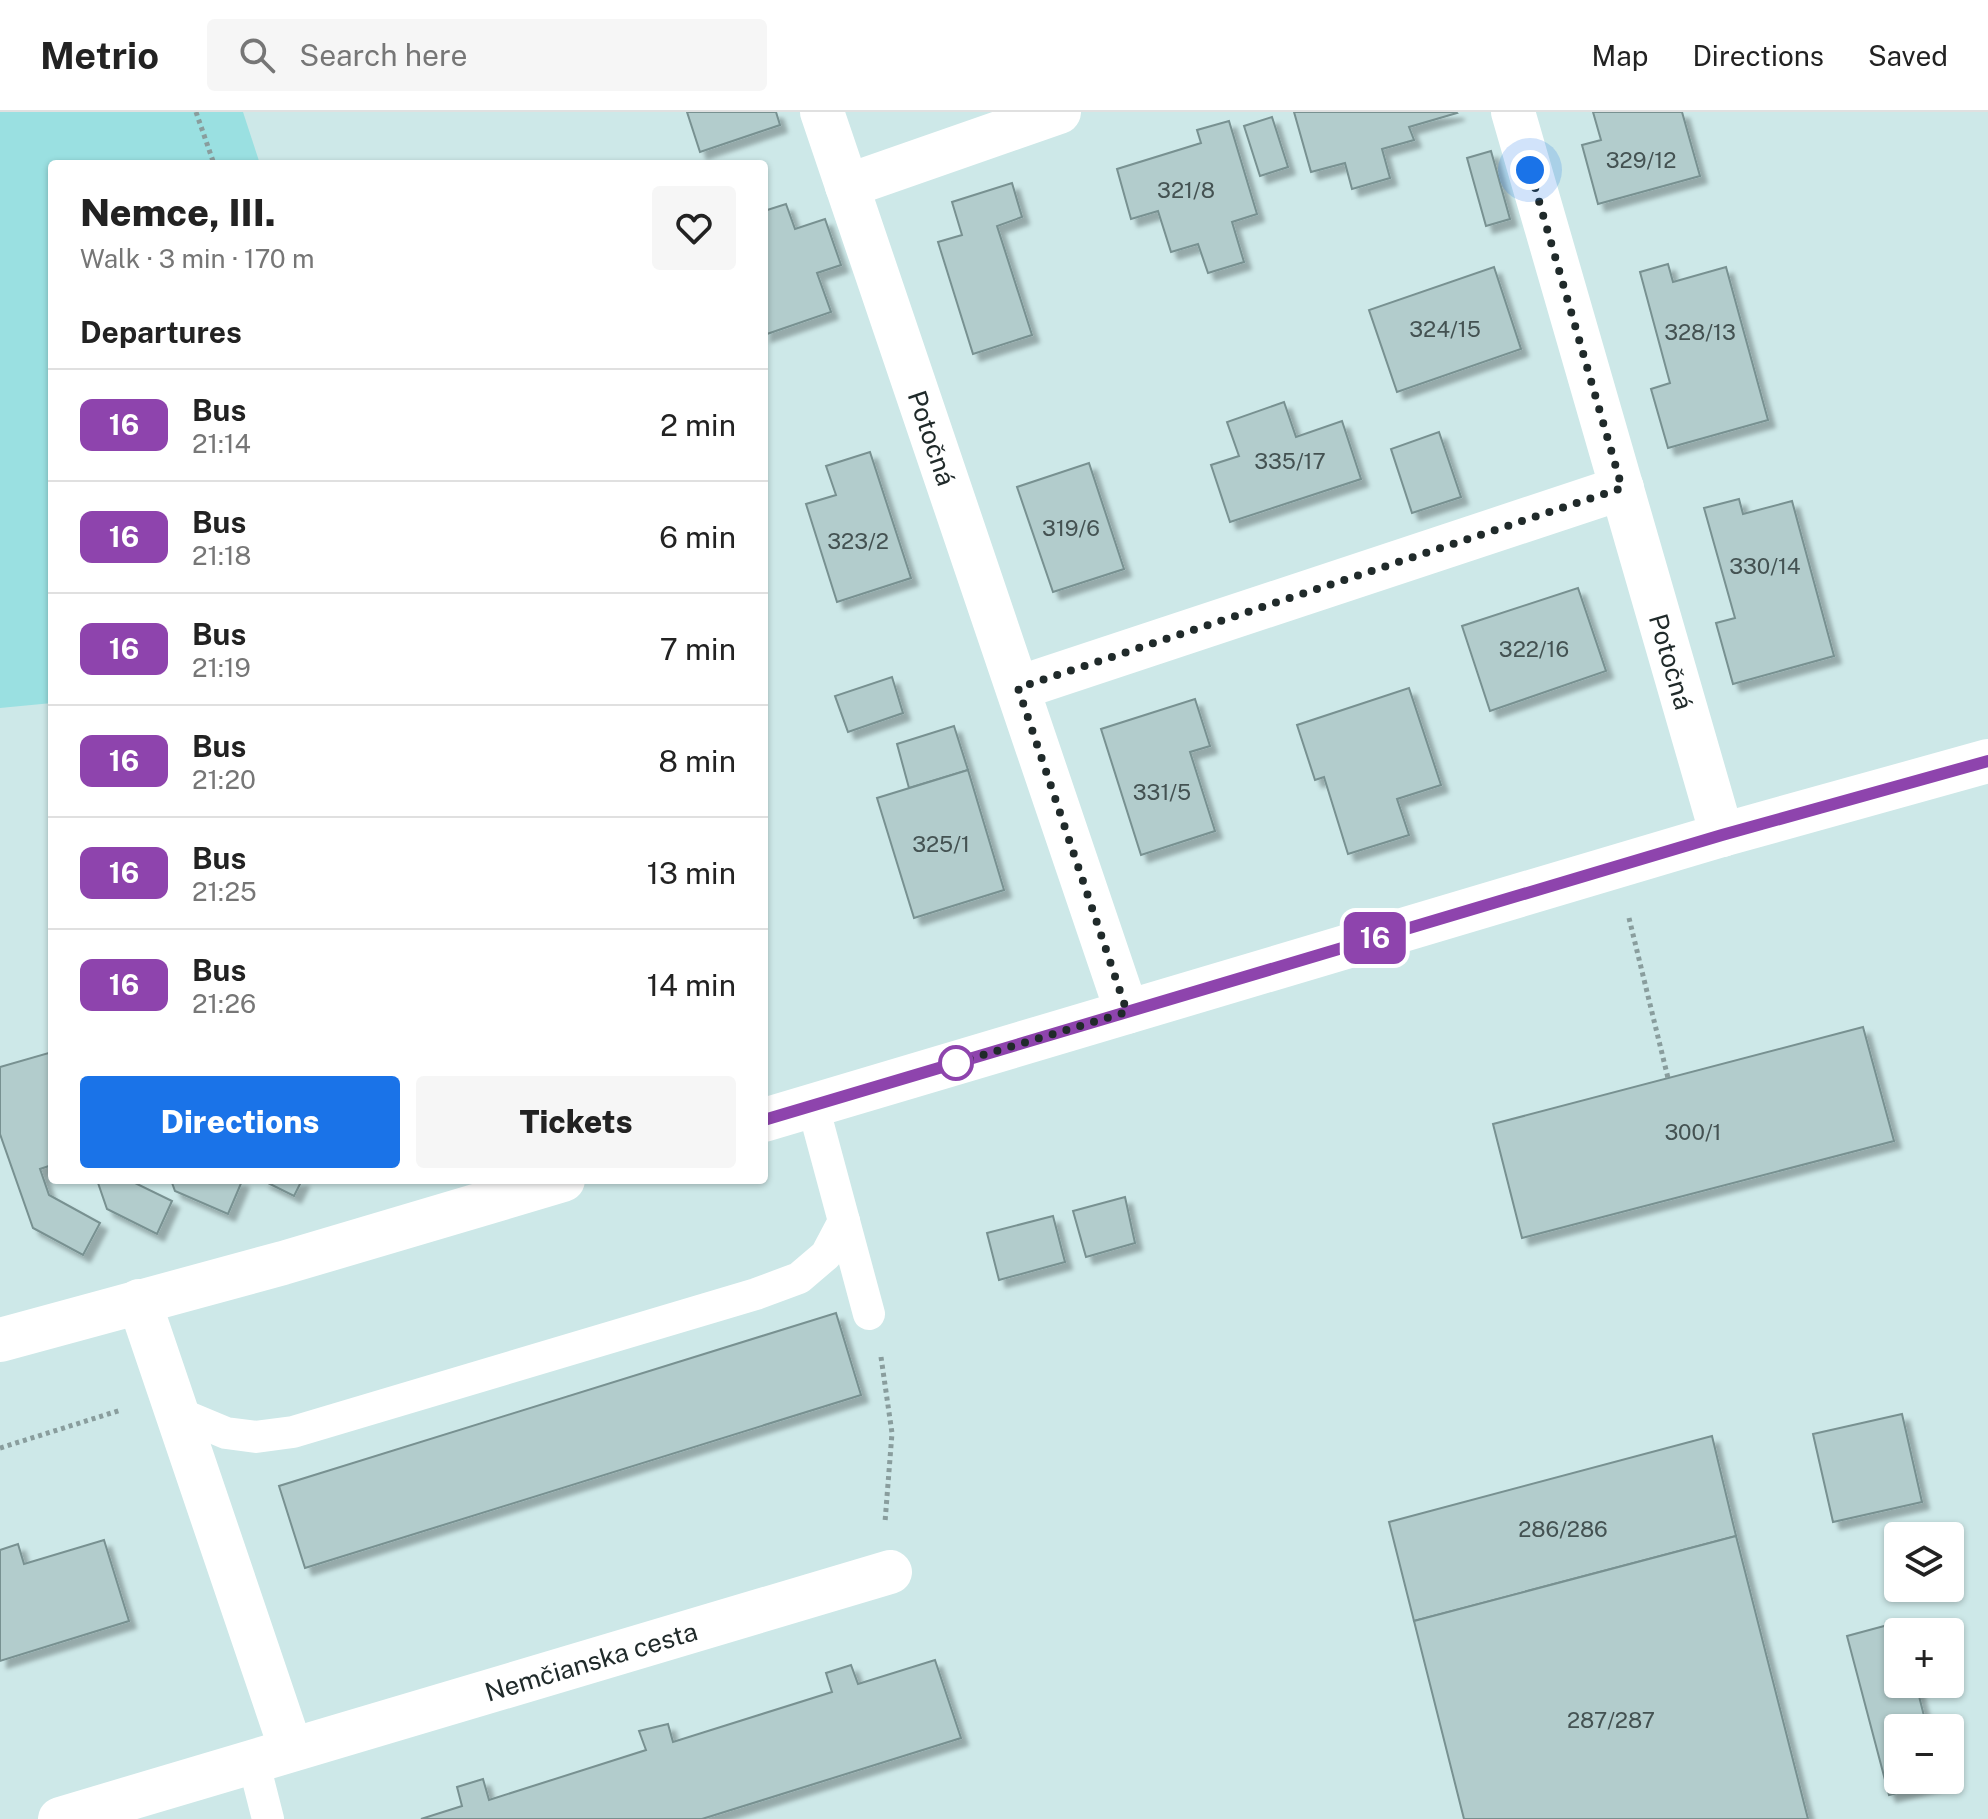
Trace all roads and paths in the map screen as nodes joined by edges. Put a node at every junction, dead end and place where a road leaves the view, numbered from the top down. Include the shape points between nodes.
1 (196, 112) edge
2 (822, 112) edge
3 (1059, 112) edge
4 (1513, 112) edge
5 (213, 160) edge
6 (847, 186) junction
7 (1622, 488) junction
8 (1018, 688) junction
9 (1988, 761) edge
10 (1722, 835) junction
11 (1617, 866) junction
12 (1127, 1012) junction
13 (1668, 1078) dead end
14 (813, 1106) junction
15 (768, 1119) edge
16 (550, 1184) edge
17 (844, 1221) junction
18 (139, 1301) junction
19 (869, 1314) joint
20 (0, 1340) edge
21 (175, 1404) junction
22 (0, 1448) edge
23 (890, 1572) joint
24 (272, 1754) junction
25 (60, 1819) edge
26 (268, 1819) edge

1 - 5 path
2 - 6 street, Potočná
3 - 6 street
4 - 7 street, Potočná
6 - 8 street, Potočná
7 - 8 street
7 - 10 street, Potočná
8 - 12 street, Potočná
9 - 10 street
10 - 11 street
11 - 12 street
11 - 13 path
12 - 14 street
14 - 15 street
14 - 17 lane
16 - 18 street
17 - 19 lane
17 - 21 lane via 826,1255 799,1278 293,1432 256,1437 226,1433
18 - 20 street
18 - 21 street
19 - 23 path via 885,1373 892,1433 885,1529
21 - 22 path
21 - 24 street
23 - 24 street, Nemčianska cesta
24 - 25 street, Nemčianska cesta
24 - 26 lane

